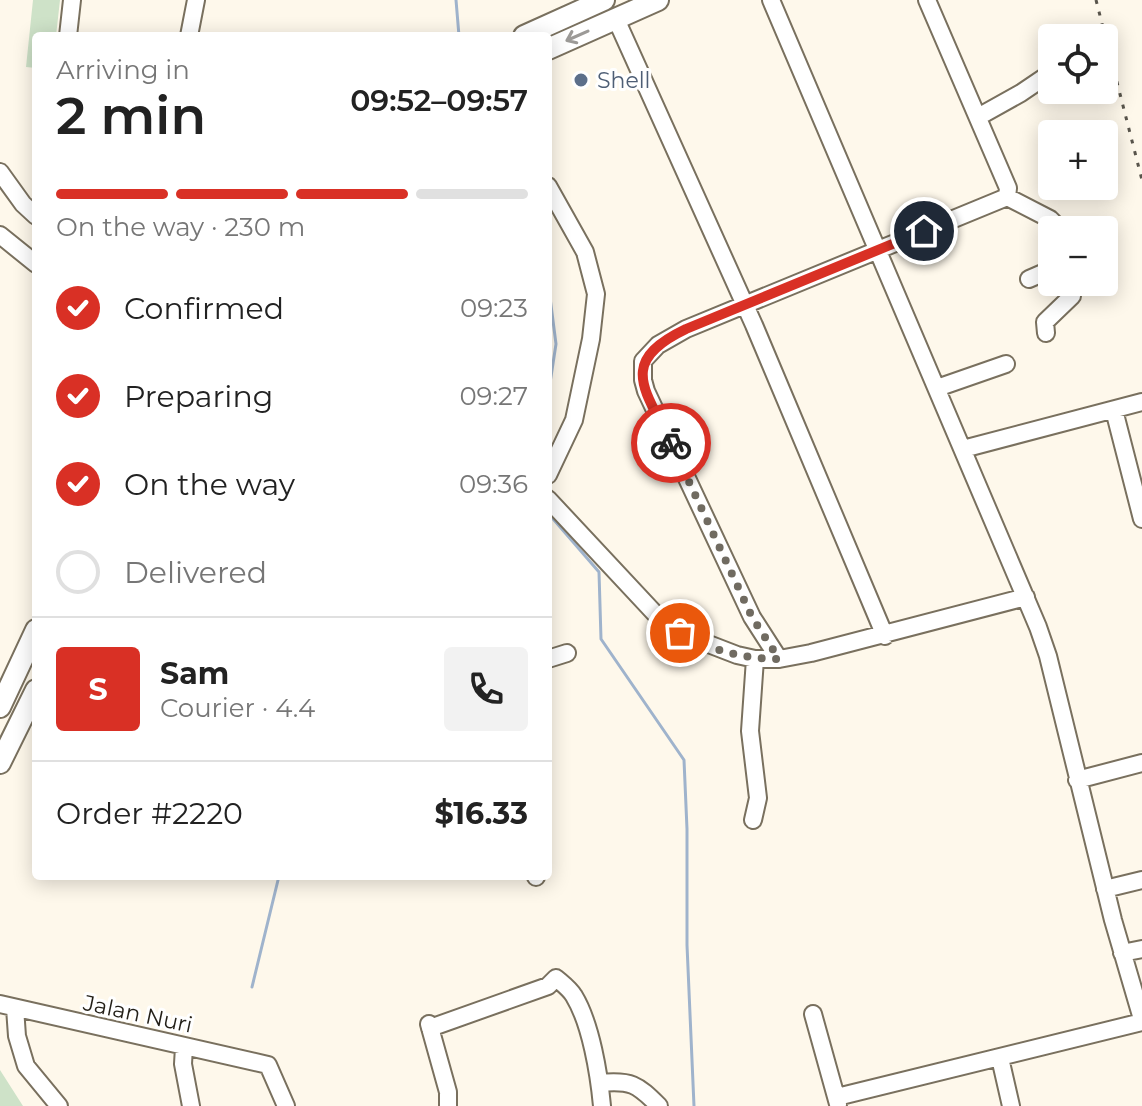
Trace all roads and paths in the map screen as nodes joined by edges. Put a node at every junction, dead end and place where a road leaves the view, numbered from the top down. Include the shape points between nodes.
1 (72, 0) edge
2 (196, 0) edge
3 (604, 0) edge
4 (658, 0) edge
5 (771, 0) edge
6 (927, 0) edge
7 (616, 19) junction
8 (68, 32) edge
9 (190, 32) edge
10 (533, 32) edge
11 (552, 47) edge
12 (1038, 81) edge
13 (978, 117) junction
14 (0, 172) edge
15 (552, 193) edge
16 (1007, 197) junction
17 (32, 212) edge
18 (1044, 216) edge
19 (0, 235) edge
20 (878, 249) junction
21 (32, 261) edge
22 (1038, 275) edge
23 (1029, 279) dead end
24 (1072, 296) edge
25 (744, 305) junction
26 (1046, 333) dead end
27 (1006, 364) dead end
28 (937, 388) junction
29 (1142, 402) edge
30 (1114, 410) junction
31 (963, 449) junction
32 (552, 467) edge
33 (552, 503) edge
34 (1142, 519) edge
35 (1026, 597) junction
36 (885, 636) junction
37 (32, 639) edge
38 (567, 653) dead end
39 (552, 658) edge
40 (755, 659) junction
41 (779, 659) junction
42 (32, 698) edge
43 (0, 707) edge
44 (0, 763) edge
45 (1142, 763) edge
46 (1077, 780) junction
47 (753, 820) dead end
48 (1142, 880) edge
49 (1105, 889) junction
50 (1142, 949) edge
51 (1122, 953) junction
52 (8, 1006) edge
53 (813, 1014) dead end
54 (1142, 1020) edge
55 (184, 1047) junction
56 (1000, 1058) junction
57 (600, 1083) junction
58 (838, 1102) edge
59 (59, 1106) edge
60 (191, 1106) edge
61 (286, 1106) edge
62 (448, 1106) edge
63 (602, 1106) edge
64 (659, 1106) edge
65 (1011, 1106) edge

1 - 8 street
2 - 9 street
3 - 10 main road
4 - 7 main road
5 - 20 street
6 - 13 street
7 -> 11 main road
7 - 25 street
12 - 13 street
13 - 16 street via 1008,188
14 - 17 street
15 - 32 street via 585,252 596,294 574,420
16 - 18 street
16 - 20 street
19 - 21 street
20 - 25 street
20 - 28 street
22 - 23 street
24 - 26 street via 1045,322
25 - 36 street
25 - 41 street via 658,345 643,361 643,380 752,617
27 - 28 street
28 - 31 street
29 - 30 street
30 - 31 street
30 - 34 street
31 - 35 street
33 - 40 street via 661,620 691,639
35 - 36 street
35 - 46 street via 1048,656
36 - 41 street
37 - 43 main road
38 - 39 street
40 - 41 street
40 - 47 street via 750,731 758,798
42 - 44 main road
45 - 46 street
46 - 49 street
48 - 49 street
49 - 51 street
50 - 51 street
51 - 54 street
52 - 55 street, Jalan Nuri
52 - 59 street via 26,1066
53 - 58 street
54 - 56 street
55 - 60 street
55 - 61 street, Jalan Nuri via 268,1065
56 - 58 street
56 - 65 street
57 - 62 street via 574,996 556,978 548,986 429,1026
57 - 63 street
57 - 64 street via 630,1083

